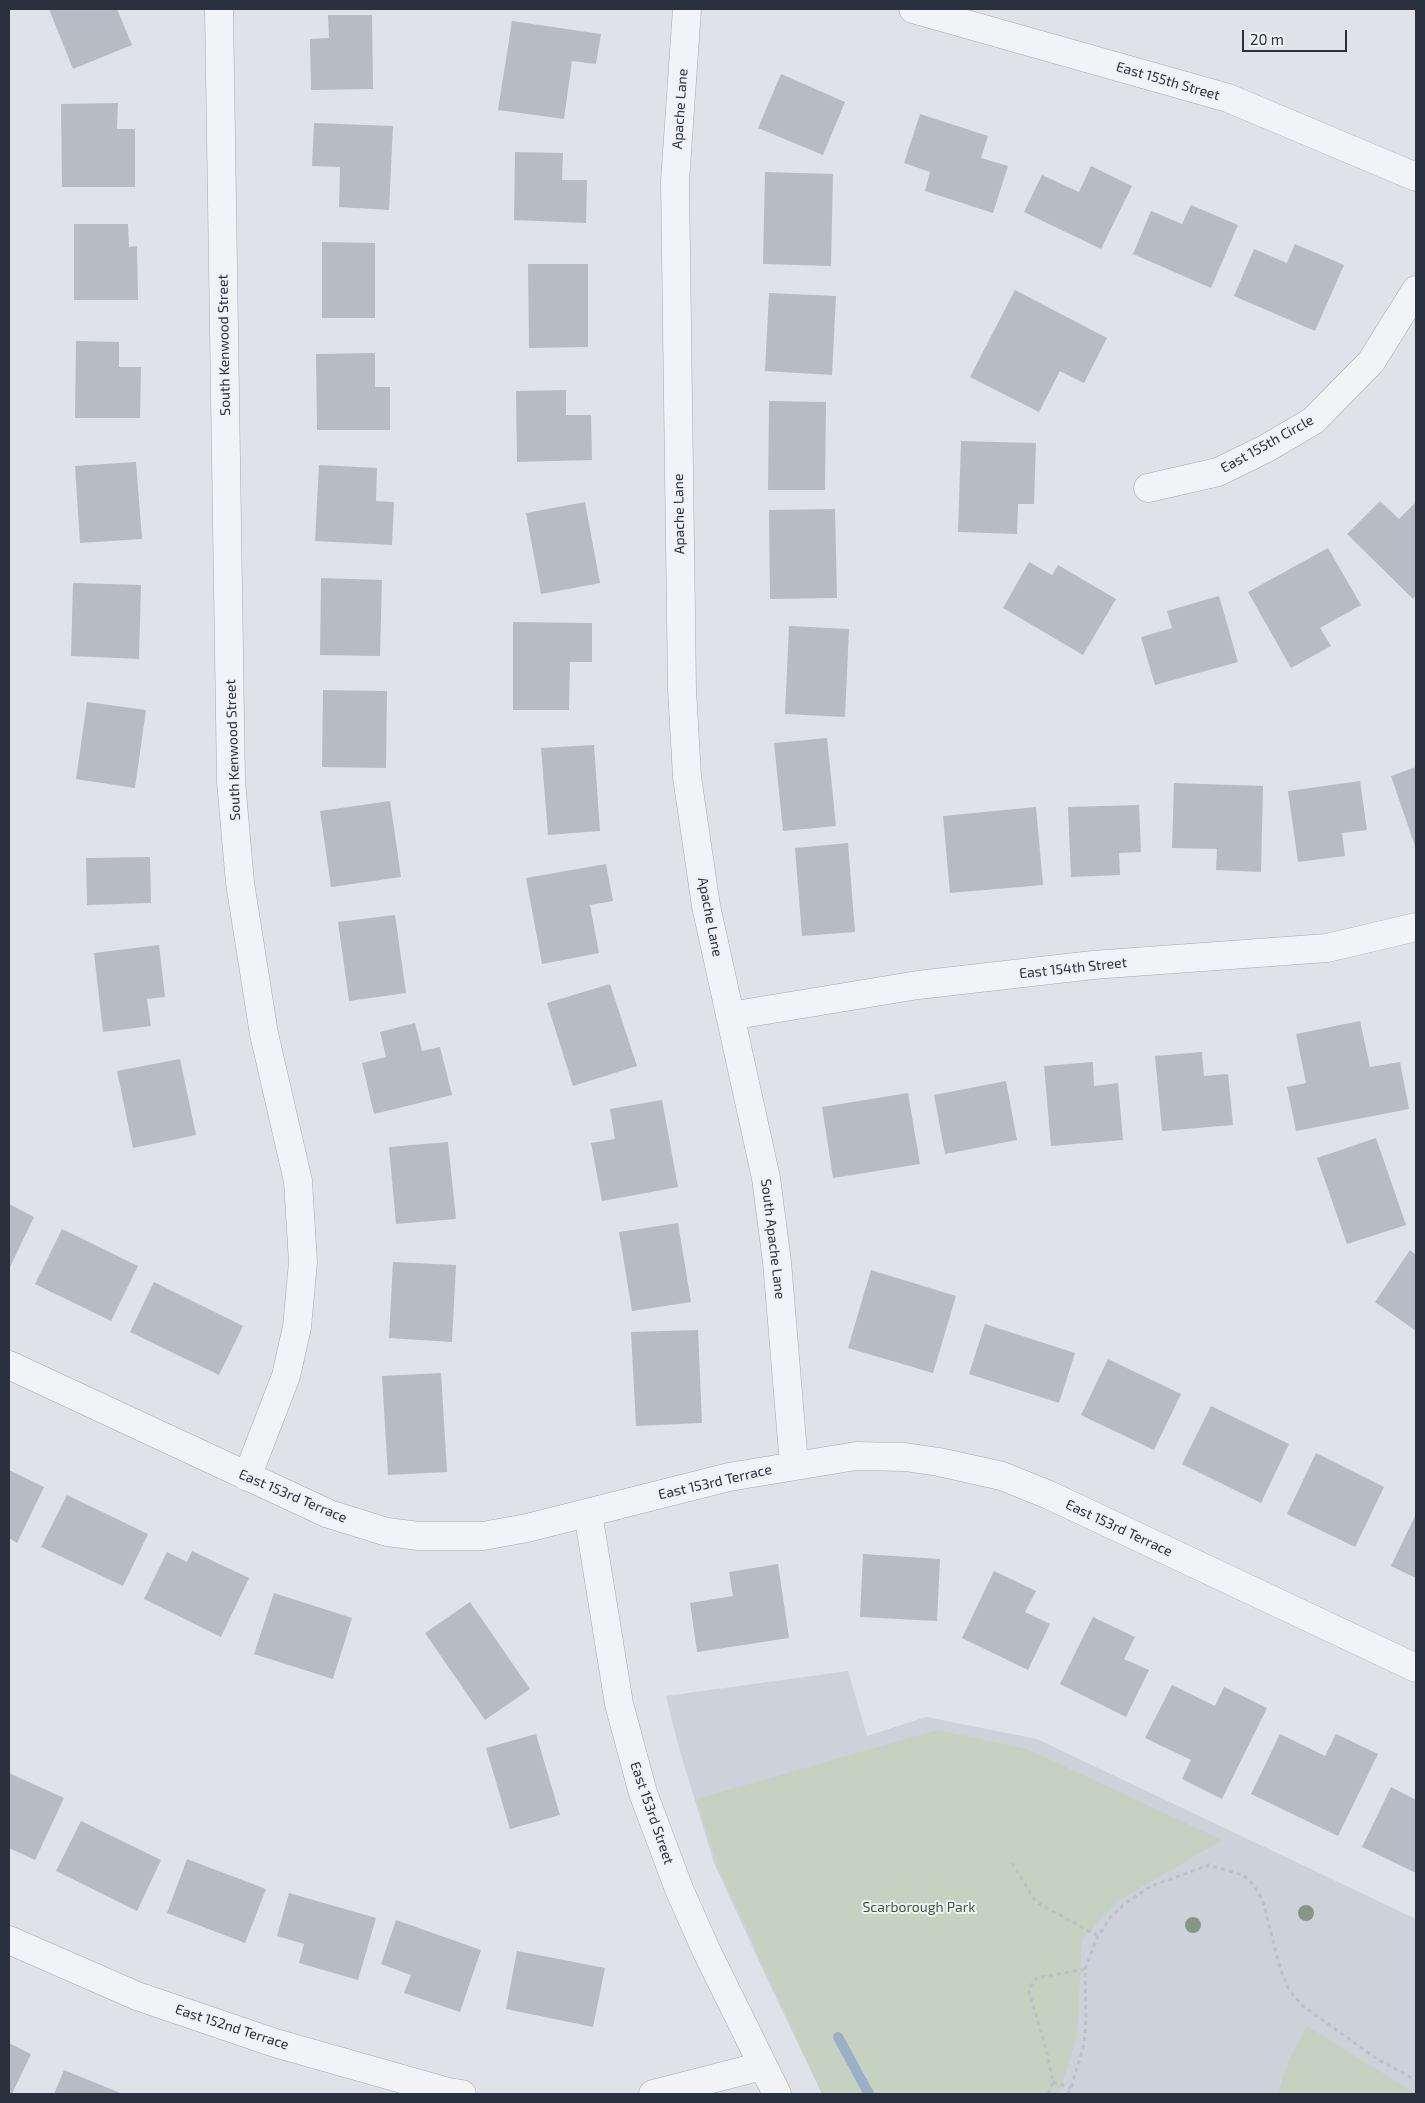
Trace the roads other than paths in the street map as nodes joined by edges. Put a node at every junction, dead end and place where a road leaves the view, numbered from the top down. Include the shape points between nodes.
1 (219, 9) edge
2 (687, 9) edge
3 (913, 9) edge
4 (1416, 176) edge
5 (1416, 290) edge
6 (1148, 488) dead end
7 (1416, 927) edge
8 (730, 1016) junction
9 (9, 1365) edge
10 (794, 1466) junction
11 (248, 1477) junction
12 (588, 1513) junction
13 (1416, 1668) edge
14 (9, 1940) edge
15 (762, 2066) junction
16 (462, 2094) edge
17 (653, 2094) edge
18 (777, 2094) edge

1 - 11 street, South Kenwood Street via 231,781 240,883 264,1034 298,1181 303,1262 298,1327 286,1376
2 - 8 street, Apache Lane via 675,181 682,689 688,786 706,906
3 - 4 street, East 155th Street via 1228,98
5 - 6 street, East 155th Circle via 1371,362 1313,421 1218,472
7 - 8 street, East 154th Street via 1327,948 1054,969 918,985
8 - 10 street, South Apache Lane via 767,1187 778,1262
9 - 11 street, East 153rd Terrace
10 - 12 street, East 153rd Terrace via 729,1477
10 - 13 street, East 153rd Terrace via 856,1456 905,1457 1002,1476 1049,1495
11 - 12 street, East 153rd Terrace via 329,1514 387,1532 419,1536 483,1536
12 - 15 street, East 153rd Street via 619,1704 643,1792 682,1898
14 - 16 street, East 152nd Terrace via 137,1996 275,2042
15 - 17 street
15 - 18 street, East 153rd Street

